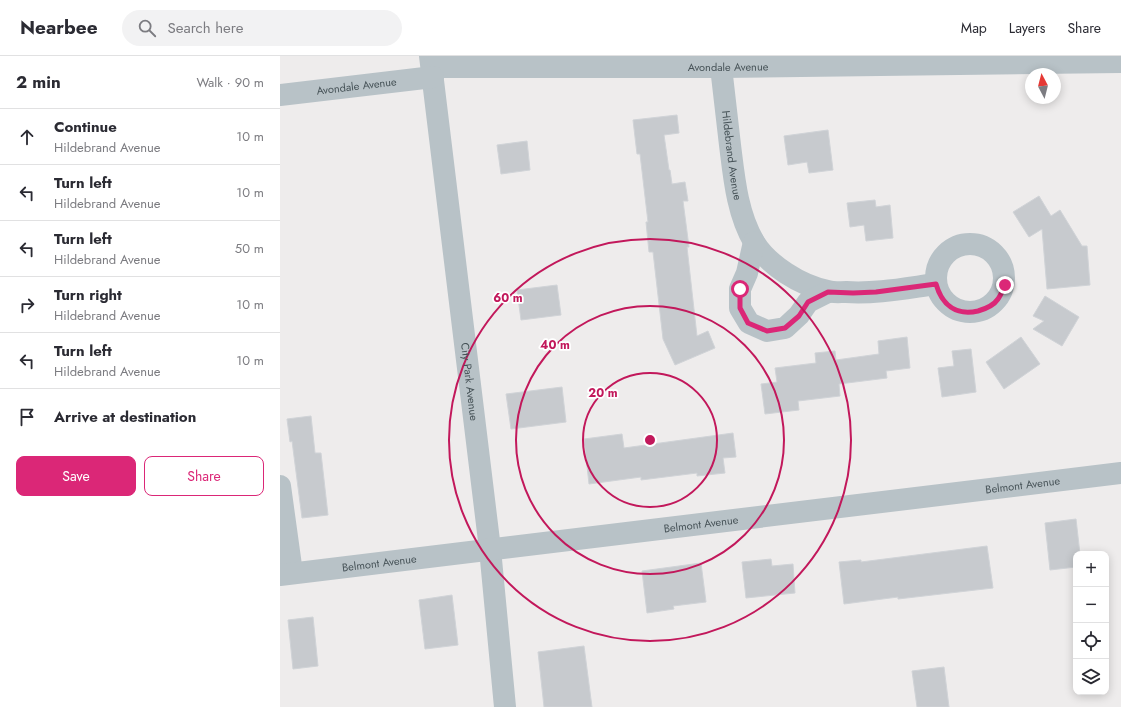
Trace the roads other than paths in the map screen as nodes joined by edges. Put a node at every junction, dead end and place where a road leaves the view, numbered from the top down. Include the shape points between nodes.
1 (1121, 62) edge
2 (431, 67) edge
3 (721, 67) junction
4 (280, 95) edge
5 (754, 242) junction
6 (936, 284) dead end
7 (828, 292) junction
8 (1121, 473) edge
9 (280, 486) edge
10 (490, 549) junction
11 (286, 574) edge
12 (506, 707) edge

1 - 3 street, Avondale Avenue
2 - 3 street, Avondale Avenue
2 - 4 street, Avondale Avenue
2 - 10 street, City Park Avenue
3 - 5 street, Hildebrand Avenue via 735,184 739,204
5 - 7 street, Hildebrand Avenue via 767,258 784,272 805,284
5 - 7 street, Hildebrand Avenue via 747,273 740,289 740,308 748,323 767,331 785,328 799,316 808,302
6 - 7 street, Hildebrand Avenue via 876,292
8 - 10 street, Belmont Avenue
9 - 11 street
10 - 11 street, Belmont Avenue
10 - 12 street, City Park Avenue

